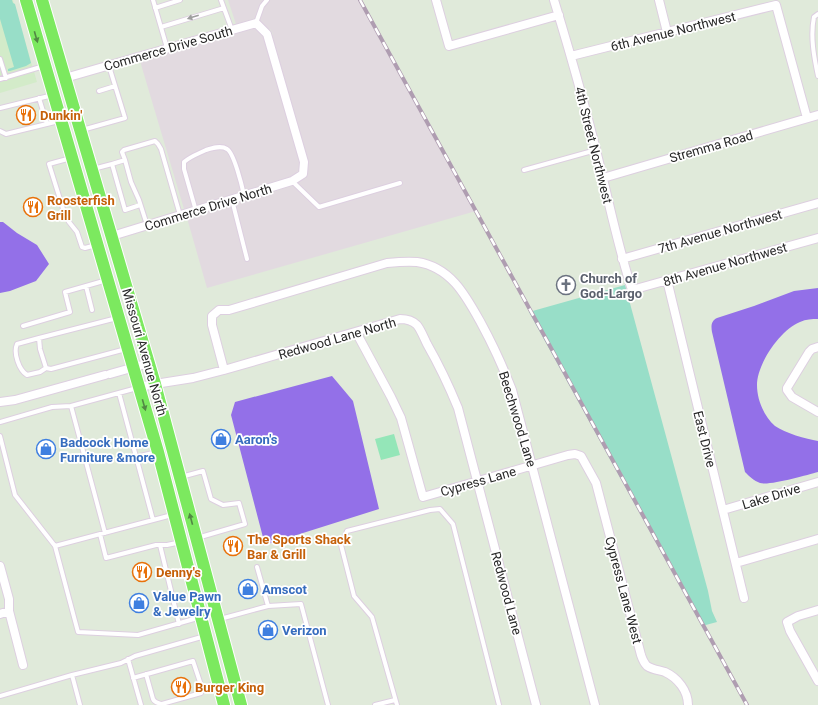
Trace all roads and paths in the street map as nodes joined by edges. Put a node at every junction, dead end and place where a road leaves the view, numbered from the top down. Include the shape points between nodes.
1 (26, 0) edge
2 (42, 0) edge
3 (153, 0) edge
4 (180, 0) edge
5 (221, 0) edge
6 (267, 0) edge
7 (436, 0) edge
8 (554, 0) edge
9 (659, 0) edge
10 (155, 8) junction
11 (224, 8) junction
12 (818, 14) edge
13 (559, 15) junction
14 (256, 23) junction
15 (161, 27) junction
16 (232, 30) junction
17 (667, 32) junction
18 (167, 48) junction
19 (571, 56) junction
20 (0, 59) edge
21 (109, 65) junction
22 (45, 66) junction
23 (818, 76) edge
24 (6, 78) junction
25 (66, 78) junction
26 (0, 79) edge
27 (115, 86) junction
28 (99, 91) dead end
29 (53, 95) junction
30 (39, 98) junction
31 (0, 108) edge
32 (818, 115) edge
33 (807, 118) junction
34 (61, 120) junction
35 (47, 124) junction
36 (81, 130) junction
37 (0, 131) edge
38 (596, 150) junction
39 (72, 158) junction
40 (124, 160) junction
41 (112, 164) junction
42 (92, 169) junction
43 (524, 170) dead end
44 (603, 178) junction
45 (292, 181) junction
46 (400, 183) dead end
47 (244, 196) junction
48 (232, 200) junction
49 (818, 203) edge
50 (140, 205) junction
51 (196, 211) junction
52 (180, 215) junction
53 (89, 216) junction
54 (147, 226) junction
55 (112, 236) junction
56 (818, 238) edge
57 (98, 245) junction
58 (622, 258) junction
59 (247, 260) dead end
60 (108, 280) junction
61 (667, 280) junction
62 (125, 282) junction
63 (86, 286) junction
64 (632, 290) joint
65 (92, 310) dead end
66 (119, 317) junction
67 (23, 326) dead end
68 (356, 332) junction
69 (39, 338) junction
70 (818, 347) edge
71 (128, 348) junction
72 (149, 363) junction
73 (133, 367) junction
74 (46, 368) junction
75 (224, 370) junction
76 (155, 384) junction
77 (139, 387) junction
78 (119, 393) junction
79 (0, 402) edge
80 (71, 406) junction
81 (818, 412) edge
82 (0, 422) edge
83 (0, 436) edge
84 (158, 452) junction
85 (580, 456) joint
86 (136, 457) junction
87 (532, 466) junction
88 (180, 477) junction
89 (477, 481) junction
90 (818, 482) edge
91 (723, 510) junction
92 (174, 514) junction
93 (153, 520) junction
94 (105, 533) junction
95 (100, 534) junction
96 (196, 538) junction
97 (818, 539) edge
98 (181, 542) junction
99 (160, 545) junction
100 (55, 546) junction
101 (736, 563) junction
102 (0, 566) edge
103 (257, 567) dead end
104 (744, 598) dead end
105 (268, 606) junction
106 (818, 610) edge
107 (9, 611) junction
108 (200, 612) junction
109 (0, 614) edge
110 (218, 619) junction
111 (179, 624) junction
112 (206, 635) junction
113 (128, 659) junction
114 (23, 665) dead end
115 (146, 674) junction
116 (72, 676) junction
117 (134, 678) junction
118 (818, 681) edge
119 (219, 684) junction
120 (202, 688) junction
121 (0, 696) edge
122 (395, 700) junction
123 (80, 705) edge
124 (141, 705) edge
125 (224, 705) edge
126 (234, 705) edge
127 (241, 705) edge
128 (328, 705) edge
129 (375, 705) edge
130 (397, 705) edge
131 (499, 705) edge
132 (536, 705) edge
133 (595, 705) edge
134 (688, 705) edge

1 -> 22 main road, Missouri Avenue North
2 - 25 main road, Missouri Avenue North
3 - 10 lane
4 - 10 lane
5 - 11 lane
6 - 14 lane
7 - 13 street via 449,46
8 - 13 street, 4th Street Northwest
9 - 17 street
10 - 15 lane
11 -> 15 lane
11 - 16 lane
12 - 23 lane via 814,17 812,26
13 - 19 street, 4th Street Northwest
14 - 16 street, Commerce Drive South
14 - 45 street, Commerce Drive North via 267,34 304,162 303,174
15 - 18 lane
16 - 18 street, Commerce Drive South
17 - 19 street, 6th Avenue Northwest
17 - 33 street, 6th Avenue Northwest via 776,5
18 - 21 street, Commerce Drive South
19 - 38 street, 4th Street Northwest
20 - 24 lane
21 - 25 street, Commerce Drive South
21 - 27 lane
22 - 24 lane
22 - 29 main road, Missouri Avenue North
24 - 26 lane
25 - 36 main road, Missouri Avenue North
27 - 28 lane
27 - 36 lane via 125,118
29 - 30 lane
29 - 34 main road, Missouri Avenue North
30 - 31 lane
30 - 35 lane
32 - 33 street, Stremma Road
33 - 44 street, Stremma Road
34 - 35 lane
34 - 39 main road, Missouri Avenue North
35 - 37 lane via 6,134
36 - 42 main road, Missouri Avenue North
38 - 43 lane
38 - 44 street, 4th Street Northwest
39 - 53 main road, Missouri Avenue North
39 - 57 lane via 49,164 64,212 77,232 82,247
40 - 41 lane
40 - 50 lane
40 - 52 lane via 124,150 154,142 158,144
41 - 42 lane
41 - 50 lane via 125,210
42 - 55 main road, Missouri Avenue North
44 - 58 street, 4th Street Northwest
45 - 46 lane via 319,207
45 - 47 street, Commerce Drive North
47 - 48 street, Commerce Drive North
47 - 51 lane via 232,155 228,149 213,148 190,156 184,162
48 - 51 street, Commerce Drive North
48 - 59 lane
49 - 58 street, 7th Avenue Northwest
50 - 54 lane
51 - 52 street, Commerce Drive North
52 - 54 street, Commerce Drive North
53 - 55 main road via 106,234
53 - 57 main road, Missouri Avenue North
54 - 55 street, Commerce Drive North
55 - 62 main road, Missouri Avenue North
56 - 61 street, 8th Avenue Northwest
57 - 60 main road, Missouri Avenue North
57 - 62 main road via 108,250 116,271
58 - 64 street, 4th Street Northwest
60 - 63 lane
60 - 66 main road, Missouri Avenue North
61 - 64 street, 8th Avenue Northwest
61 - 91 street, East Drive
62 - 72 main road, Missouri Avenue North
63 - 65 lane
63 - 67 lane via 65,292 70,312
66 - 69 lane
66 - 71 main road, Missouri Avenue North
68 - 75 street, Redwood Lane North
68 - 89 street, Redwood Lane North via 400,319 411,320 417,325 458,408
68 - 89 street, Cypress Lane via 401,418 423,497
69 - 74 lane
69 - 74 lane via 17,344 16,354 20,368 27,375
70 - 81 street via 809,352 787,390 792,397
71 - 73 main road, Missouri Avenue North
71 - 74 lane via 51,369
72 - 73 street
72 - 76 main road, Missouri Avenue North
73 - 77 main road, Missouri Avenue North
73 - 79 street
75 - 76 street, Redwood Lane North
75 - 87 street, Beechwood Lane via 212,324 212,316 219,310 229,310 387,264 418,262 445,274 466,296 494,348 512,390
76 - 77 street, Redwood Lane North
76 - 88 main road, Missouri Avenue North
77 - 78 lane
77 -> 84 main road, Missouri Avenue North
78 - 80 lane
78 - 86 lane
80 - 82 lane via 52,407
80 - 94 lane
83 - 100 lane via 15,496
84 - 86 lane
84 - 92 main road, Missouri Avenue North
85 - 87 street, Cypress Lane via 568,455
85 - 134 street, Cypress Lane West via 596,483 641,655 645,664 652,669 674,678 684,689
86 - 93 lane
87 - 89 street, Cypress Lane
87 - 133 street, Beechwood Lane
96 -> 88 main road, Missouri Avenue North
88 - 96 lane via 203,471 211,499 223,505 239,503 245,524
89 - 132 street, Redwood Lane
90 - 91 street, Lake Drive
91 - 101 street, East Drive
92 - 93 lane
92 - 98 main road, Missouri Avenue North
93 - 94 lane
94 - 95 lane
95 - 99 lane via 106,558
95 - 100 lane
96 - 110 main road, Missouri Avenue North
97 - 101 street
98 - 99 lane
98 - 108 main road, Missouri Avenue North
99 - 111 lane
100 - 111 lane via 78,632 138,635
101 - 104 street, East Drive
102 - 107 street via 9,599
103 - 105 lane
105 - 110 lane
105 - 128 lane via 301,604
106 - 118 street via 787,622
107 - 109 street
107 - 114 street
108 - 110 main road
108 - 111 lane
108 - 112 main road, Missouri Avenue North
110 - 127 main road, Missouri Avenue North
112 - 113 lane
112 - 119 main road, Missouri Avenue North
112 - 126 main road via 212,636 216,641
113 - 116 lane
113 - 117 lane
115 - 117 lane
115 - 120 lane via 193,661
115 - 120 lane via 153,699 158,703 201,693
116 - 121 lane
116 - 123 lane
117 - 124 lane
119 - 120 lane
119 - 125 main road, Missouri Avenue North
122 - 129 lane
122 - 130 lane
122 - 131 lane via 372,617 354,596 341,545 347,532 440,509 453,524

